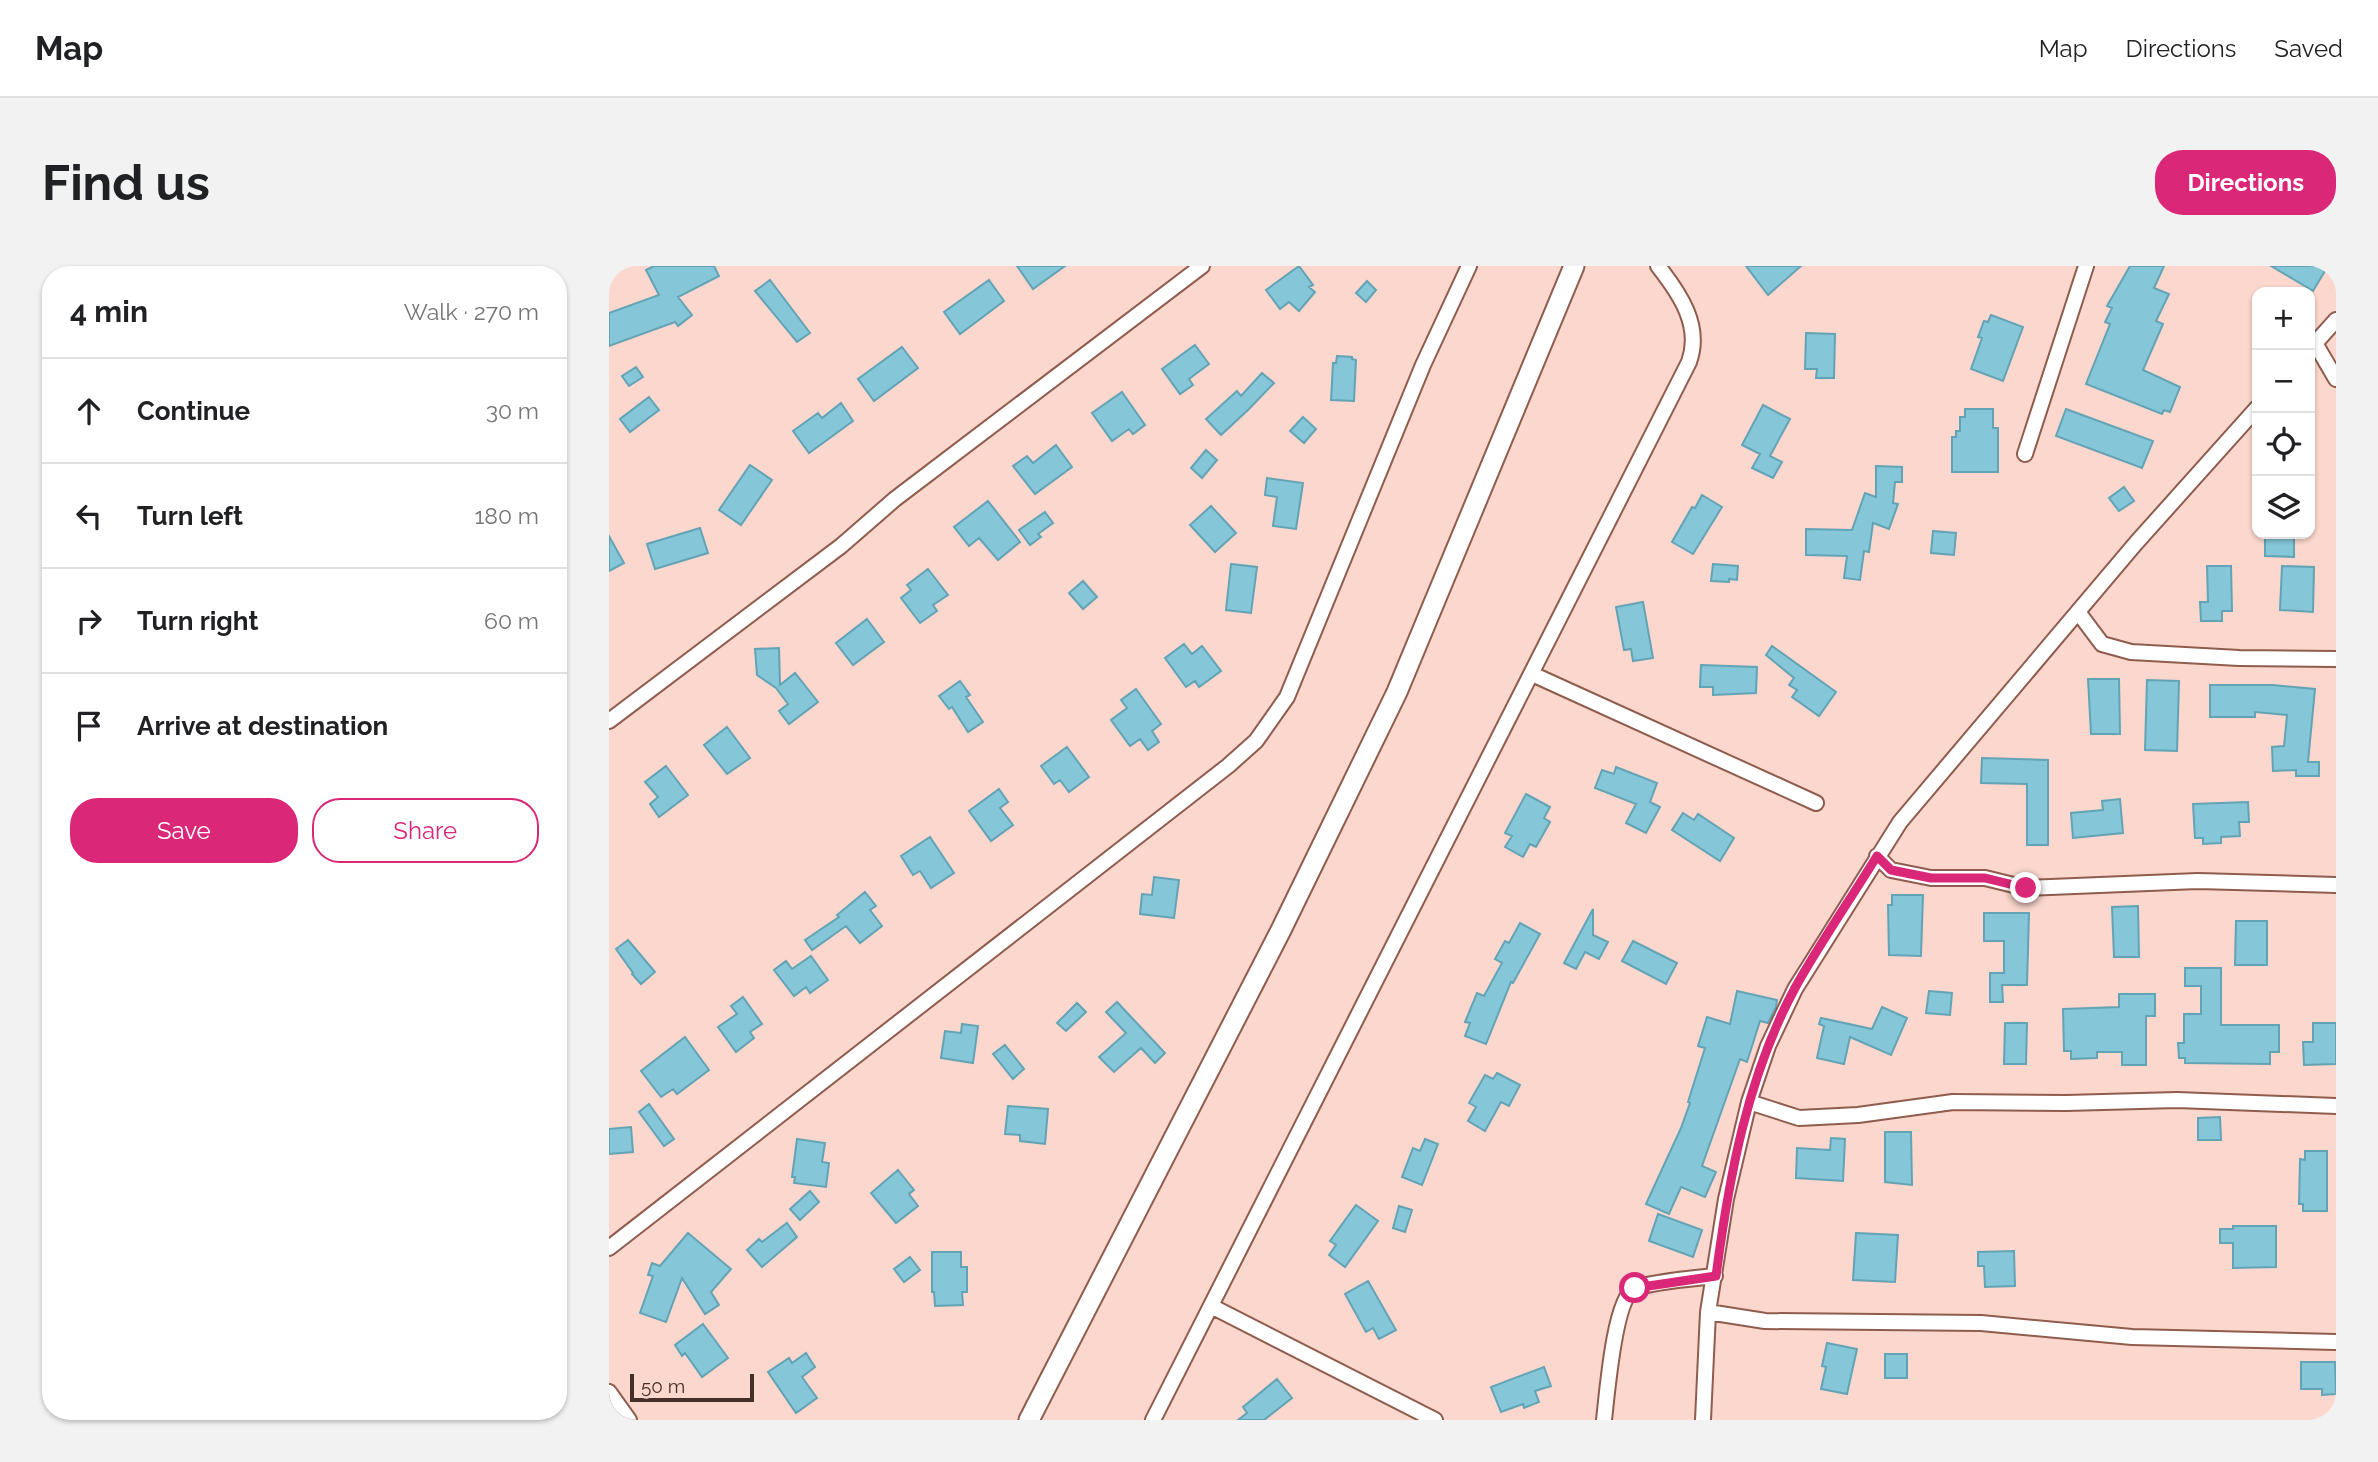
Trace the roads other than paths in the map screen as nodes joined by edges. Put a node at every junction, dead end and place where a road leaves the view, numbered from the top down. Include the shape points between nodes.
1 (1202, 266) edge
2 (1469, 266) edge
3 (1574, 266) edge
4 (1658, 266) edge
5 (2086, 266) edge
6 (2336, 320) edge
7 (2315, 344) edge
8 (2315, 349) edge
9 (2336, 379) edge
10 (2253, 413) edge
11 (2025, 454) dead end
12 (2078, 612) junction
13 (2336, 659) edge
14 (1532, 674) junction
15 (609, 721) edge
16 (1816, 803) dead end
17 (1877, 856) junction
18 (2336, 886) edge
19 (1749, 1102) junction
20 (2336, 1106) edge
21 (609, 1248) edge
22 (1716, 1276) junction
23 (1211, 1306) junction
24 (1708, 1312) junction
25 (2336, 1342) edge
26 (609, 1392) edge
27 (629, 1420) edge
28 (1029, 1420) edge
29 (1153, 1420) edge
30 (1435, 1420) edge
31 (1604, 1420) edge
32 (1703, 1420) edge

1 - 15 street
2 - 21 street via 1423,365 1287,697 1256,741
3 - 28 main road via 1391,705
4 - 14 street via 1680,296 1693,327 1694,348
5 - 11 street
6 - 7 street
8 - 9 street
10 - 12 street
12 - 13 street via 2102,645 2131,652
12 - 17 street
14 - 16 street
14 - 23 street
17 - 18 street via 1891,870 1917,876 1985,878 2026,888 2197,881
17 - 19 street via 1795,989 1768,1046
19 - 20 street via 1799,1118 1953,1102 2177,1100
19 - 22 street via 1726,1199
22 - 24 street
22 - 31 street via 1635,1288 1624,1298
23 - 29 street
23 - 30 street
24 - 25 street via 1765,1321 1981,1323 2132,1338
24 - 32 street
26 - 27 street

